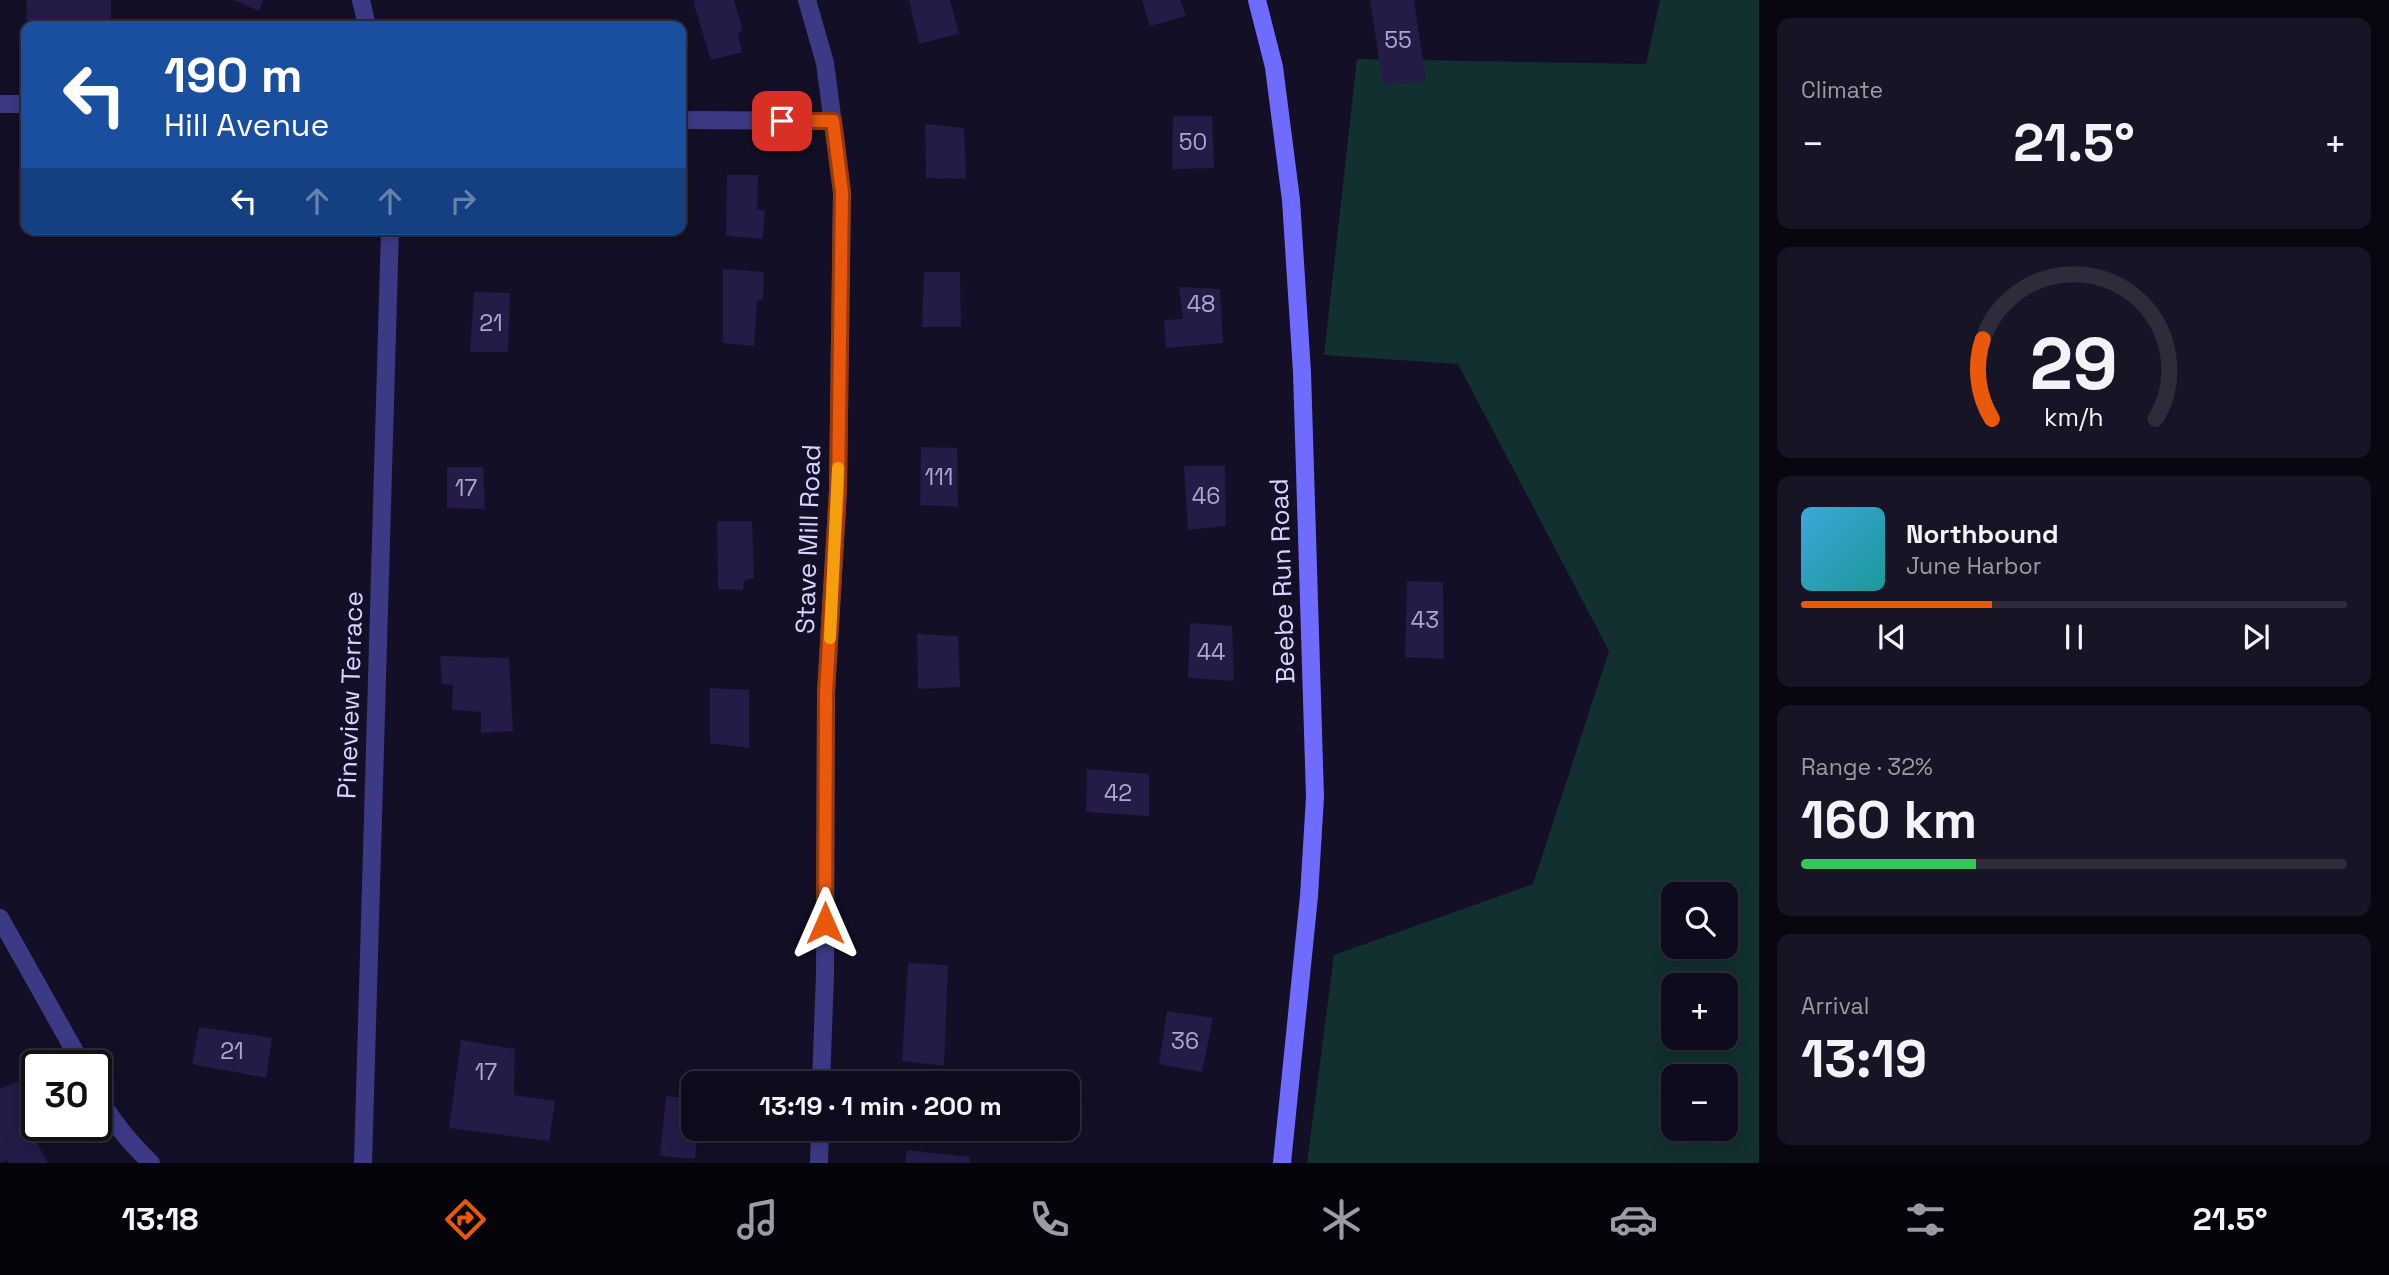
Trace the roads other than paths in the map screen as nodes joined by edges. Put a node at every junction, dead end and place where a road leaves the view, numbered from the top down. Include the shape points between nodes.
1 (361, 0) edge
2 (807, 0) edge
3 (1257, 0) edge
4 (366, 21) edge
5 (0, 104) edge
6 (21, 104) edge
7 (686, 120) edge
8 (833, 121) junction
9 (390, 235) edge
10 (0, 918) edge
11 (74, 1050) edge
12 (821, 1071) edge
13 (112, 1118) edge
14 (820, 1141) edge
15 (151, 1163) edge
16 (363, 1163) edge
17 (819, 1163) edge
18 (1282, 1163) edge

1 - 4 street
2 - 8 street, Stave Mill Road via 825,63
3 - 18 main road, Beebe Run Road via 1274,67 1292,200 1303,372 1315,797
5 - 6 street
7 - 8 street
8 - 12 street, Stave Mill Road via 842,192 838,490 826,693
9 - 16 street, Pineview Terrace
10 - 11 street
13 - 15 street
14 - 17 street

